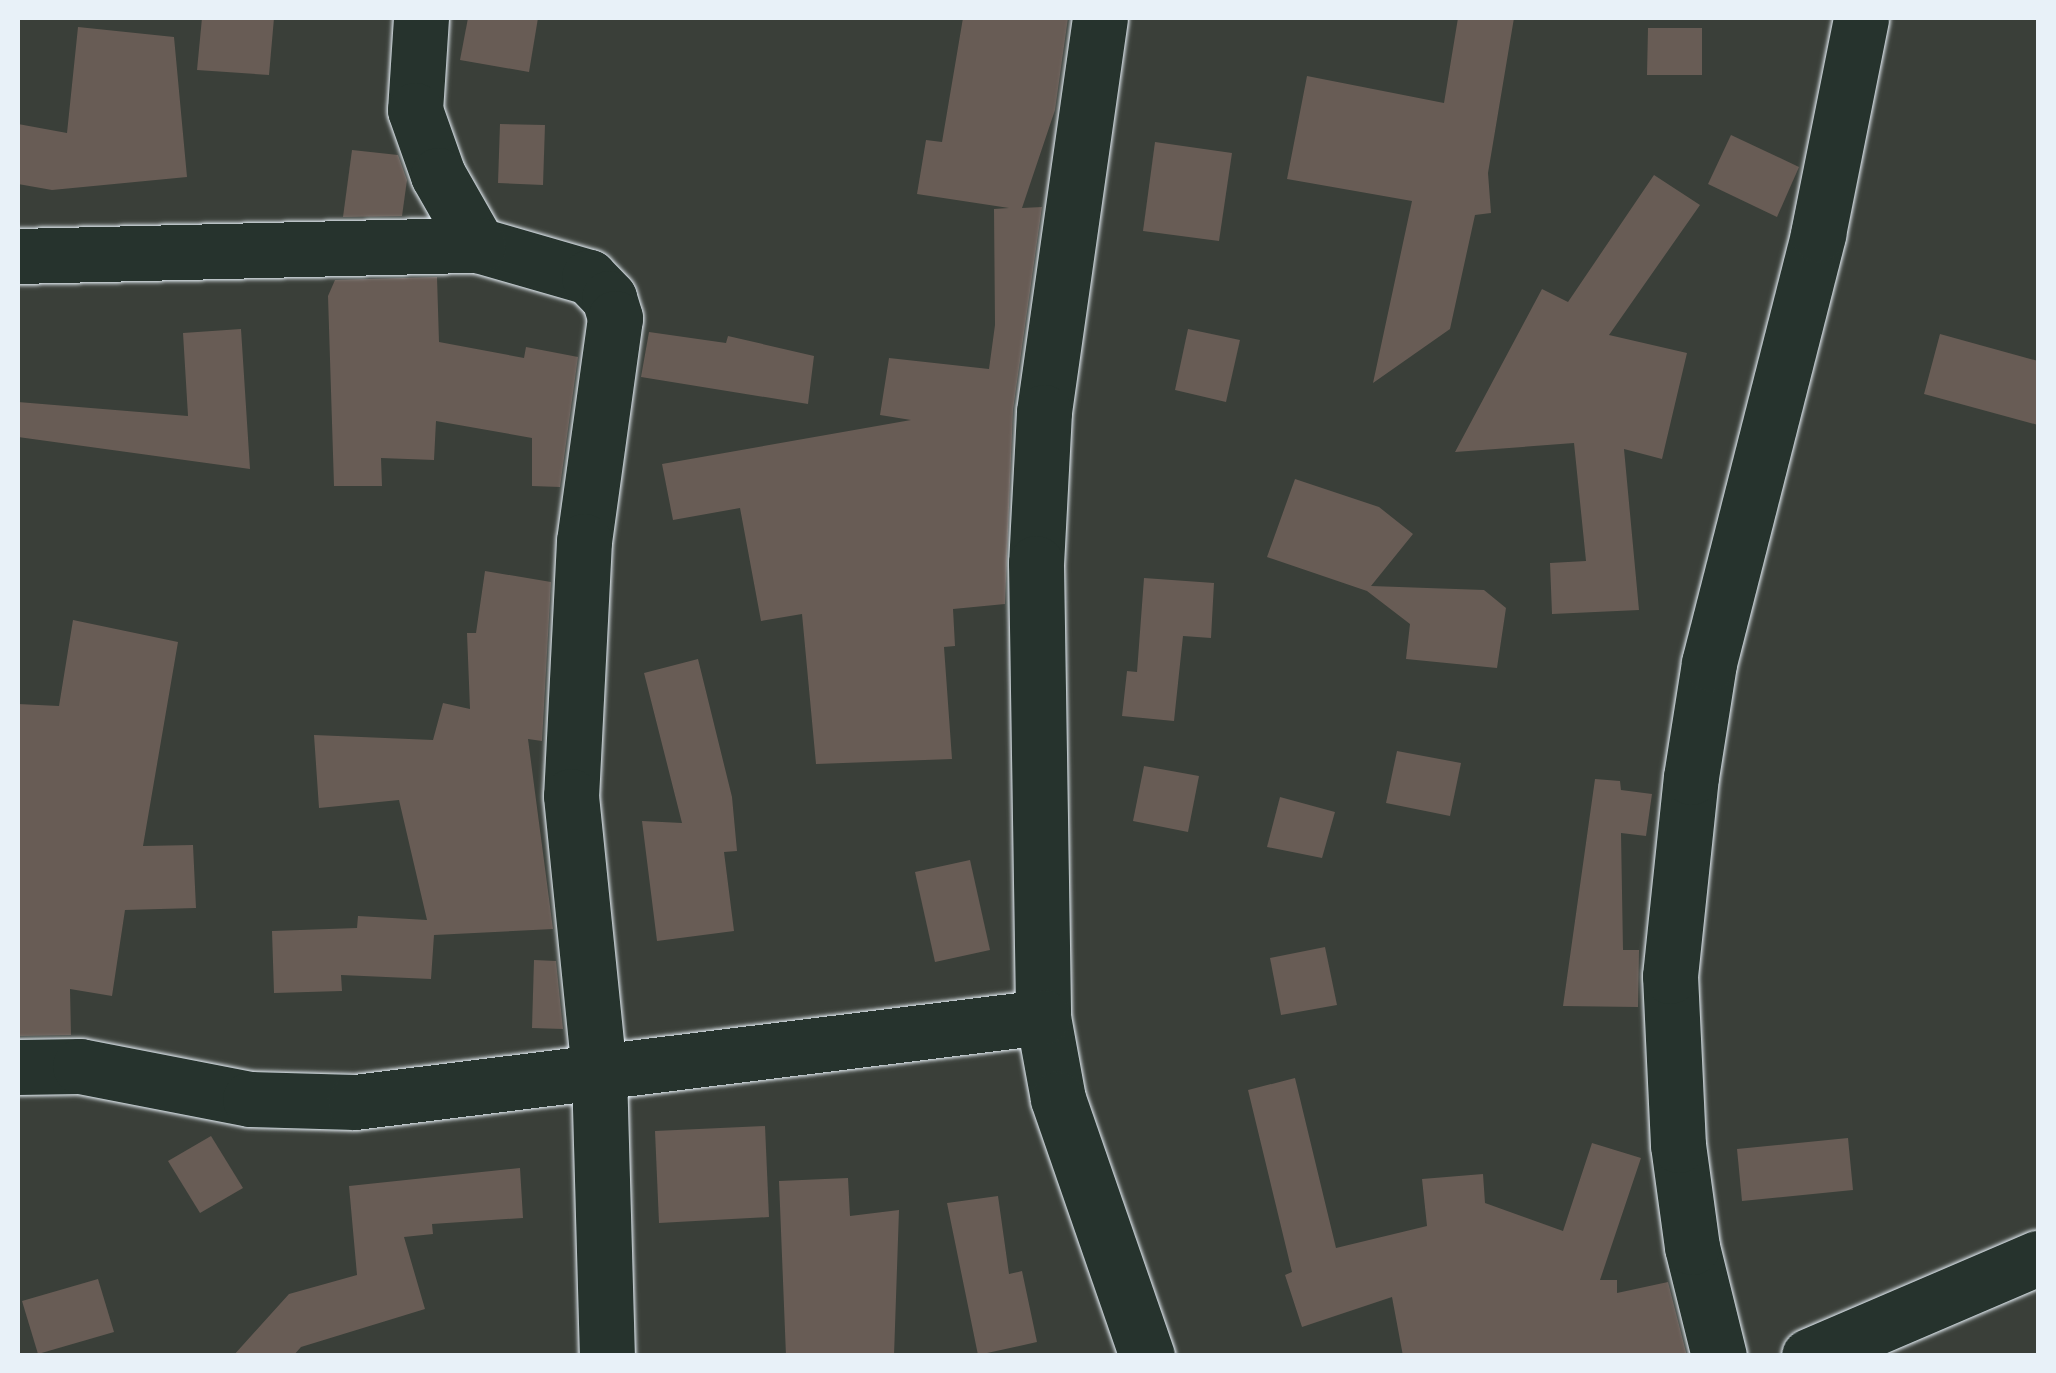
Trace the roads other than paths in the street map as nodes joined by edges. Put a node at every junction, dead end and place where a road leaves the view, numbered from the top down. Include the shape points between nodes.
1 (421, 18) edge
2 (1100, 18) edge
3 (1860, 18) edge
4 (478, 246) junction
5 (18, 256) edge
6 (1043, 1017) junction
7 (18, 1067) edge
8 (599, 1072) junction
9 (2038, 1258) edge
10 (607, 1356) edge
11 (1147, 1356) edge
12 (1718, 1356) edge
13 (1809, 1356) edge

1 - 4 street via 415,110 438,174
2 - 6 street via 1049,374 1039,506
3 - 12 street via 1818,234 1709,663 1691,777 1670,976 1678,1144 1692,1247
4 - 5 street
4 - 8 street via 589,276 609,298 615,318 584,541 571,796
6 - 8 street
6 - 11 street via 1058,1099
7 - 8 street via 80,1066 250,1098 355,1102
8 - 10 street
9 - 13 street

